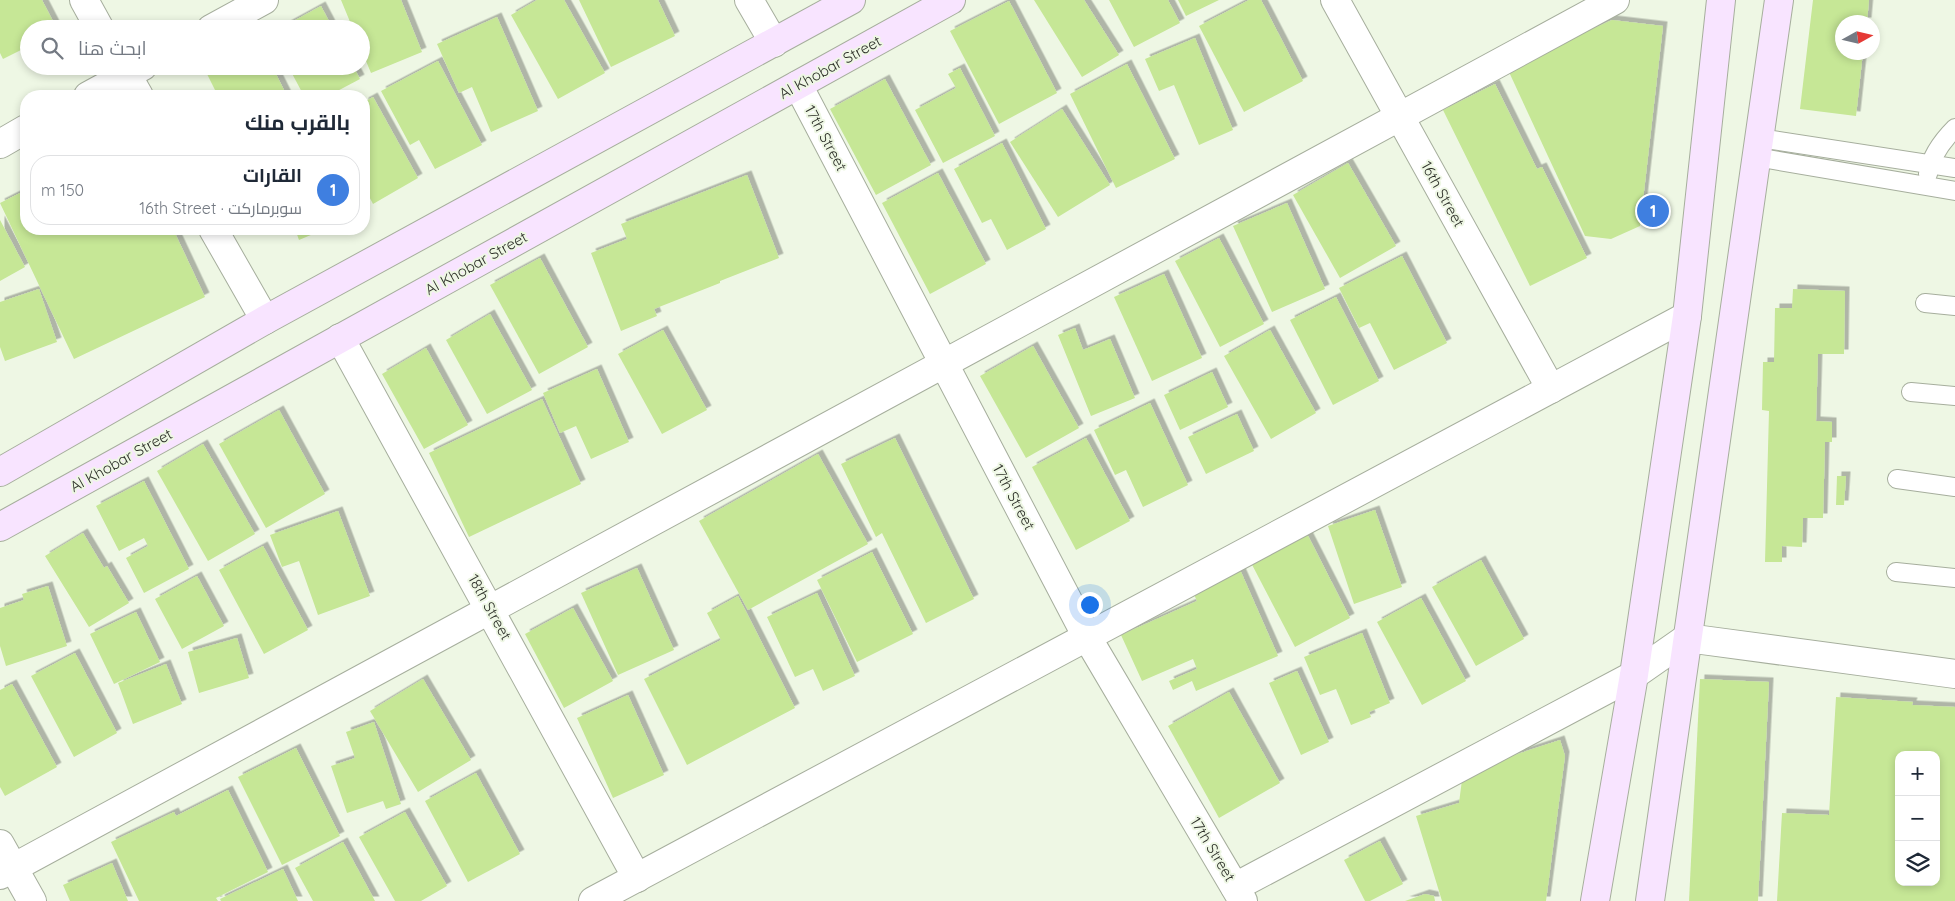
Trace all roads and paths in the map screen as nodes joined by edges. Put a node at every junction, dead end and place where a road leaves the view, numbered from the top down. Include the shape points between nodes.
1 (84, 0) edge
2 (264, 0) edge
3 (749, 0) edge
4 (851, 0) edge
5 (951, 0) edge
6 (1335, 0) edge
7 (1615, 0) edge
8 (1721, 0) edge
9 (1779, 0) edge
10 (95, 20) edge
11 (227, 20) edge
12 (774, 43) junction
13 (132, 76) edge
14 (798, 85) junction
15 (101, 90) edge
16 (1400, 117) junction
17 (1955, 128) edge
18 (20, 132) edge
19 (0, 144) edge
20 (1758, 148) junction
21 (1930, 164) junction
22 (1955, 168) edge
23 (1926, 186) junction
24 (1955, 191) edge
25 (216, 235) edge
26 (1925, 303) dead end
27 (1955, 306) edge
28 (1687, 316) junction
29 (265, 320) junction
30 (340, 338) junction
31 (944, 364) junction
32 (1551, 389) junction
33 (1911, 392) dead end
34 (1955, 396) edge
35 (0, 472) edge
36 (1897, 479) dead end
37 (1955, 487) edge
38 (0, 527) edge
39 (1896, 572) dead end
40 (1955, 578) edge
41 (490, 609) junction
42 (1087, 637) junction
43 (1687, 638) junction
44 (1955, 674) edge
45 (1634, 675) junction
46 (0, 844) edge
47 (7, 872) edge
48 (637, 878) junction
49 (1239, 894) edge
50 (32, 901) edge
51 (593, 901) edge
52 (1594, 901) edge
53 (1650, 901) edge

1 - 10 street
2 - 11 street
3 - 12 street
4 - 12 street
5 - 14 street, Al Khobar Street
6 - 16 street, 16th Street
7 - 16 street
8 - 28 street
9 - 20 street
12 - 29 street
13 - 15 street
14 - 30 street, Al Khobar Street
14 - 31 street, 17th Street
16 - 31 street
16 - 32 street, 16th Street
17 - 21 lane via 1944,139
18 - 19 street
20 - 21 lane
20 - 23 lane
20 - 43 street
21 - 22 lane
21 - 23 lane
23 - 24 lane
25 - 29 street
26 - 27 lane
28 - 32 street
28 - 45 street
29 - 35 street
30 - 38 street, Al Khobar Street
30 - 41 street, 18th Street
31 - 41 street
31 - 42 street, 17th Street
32 - 42 street
33 - 34 lane
36 - 37 lane
39 - 40 lane
41 - 47 street
41 - 48 street, 18th Street
42 - 48 street
42 - 49 street, 17th Street
43 - 44 street
43 - 45 street
43 - 53 street
45 - 49 street
45 - 52 street
46 - 47 street
47 - 50 street
48 - 51 street

